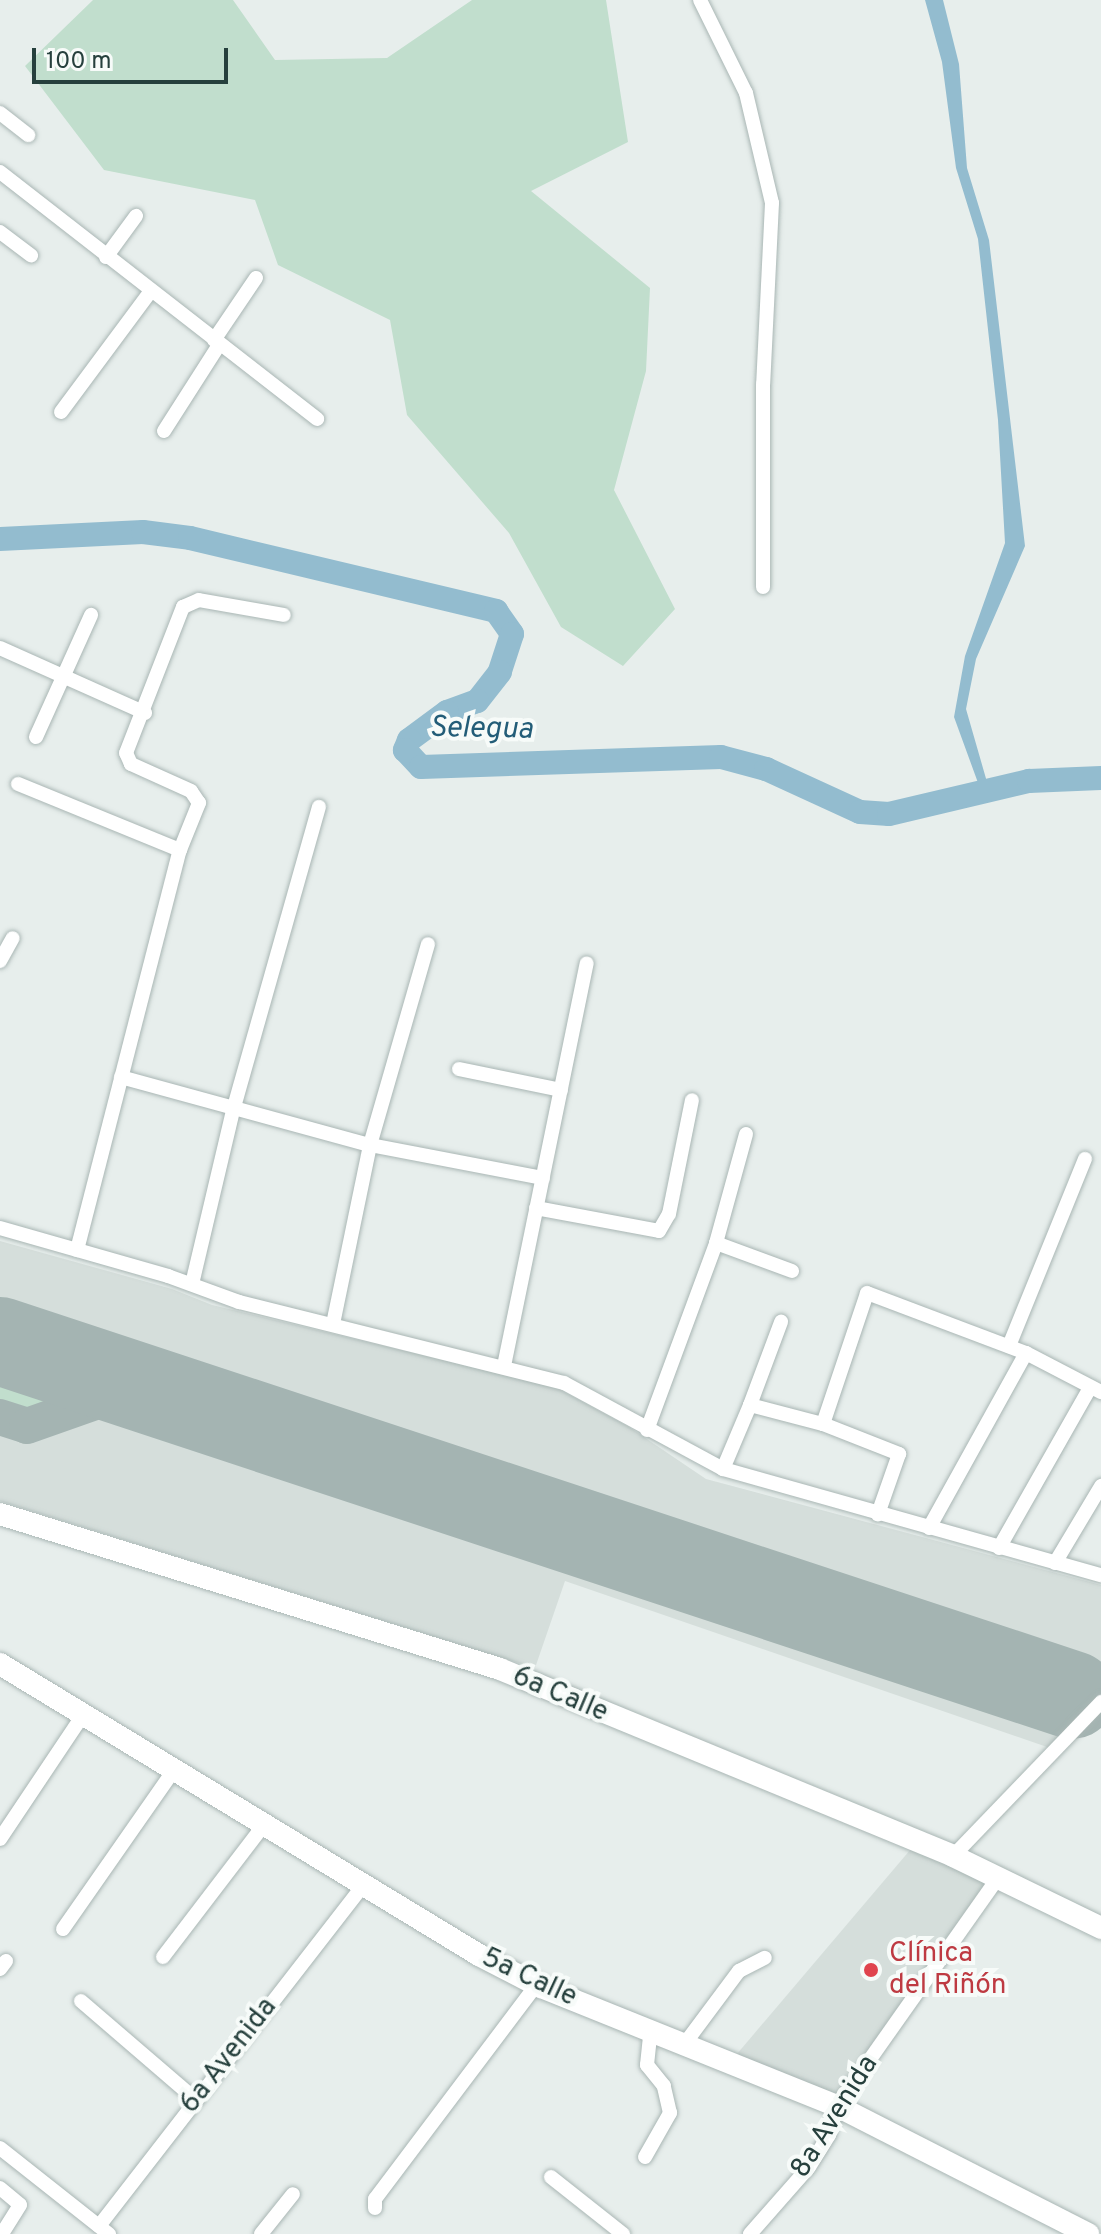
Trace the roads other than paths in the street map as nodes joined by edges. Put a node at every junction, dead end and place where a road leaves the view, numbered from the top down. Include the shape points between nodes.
1 (700, 0) edge
2 (0, 113) edge
3 (28, 135) dead end
4 (3, 180) edge
5 (136, 216) dead end
6 (0, 232) edge
7 (31, 255) dead end
8 (106, 257) junction
9 (256, 278) dead end
10 (150, 292) junction
11 (217, 343) junction
12 (61, 412) dead end
13 (317, 419) dead end
14 (164, 431) dead end
15 (763, 587) dead end
16 (91, 615) dead end
17 (284, 615) dead end
18 (0, 648) edge
19 (65, 674) junction
20 (145, 713) junction
21 (36, 737) dead end
22 (18, 784) dead end
23 (319, 807) dead end
24 (180, 850) junction
25 (13, 938) dead end
26 (428, 944) dead end
27 (0, 961) edge
28 (587, 963) dead end
29 (459, 1069) dead end
30 (121, 1077) junction
31 (561, 1090) junction
32 (692, 1100) dead end
33 (234, 1107) junction
34 (746, 1134) dead end
35 (370, 1145) junction
36 (1085, 1159) dead end
37 (543, 1178) junction
38 (536, 1208) junction
39 (0, 1228) edge
40 (716, 1243) junction
41 (77, 1250) junction
42 (792, 1271) dead end
43 (192, 1284) junction
44 (781, 1322) dead end
45 (333, 1324) junction
46 (1009, 1346) junction
47 (1026, 1353) junction
48 (504, 1366) junction
49 (1096, 1390) edge
50 (750, 1405) junction
51 (823, 1424) junction
52 (647, 1430) junction
53 (723, 1469) junction
54 (1101, 1486) edge
55 (878, 1514) junction
56 (3, 1520) edge
57 (929, 1528) junction
58 (999, 1548) junction
59 (1055, 1563) junction
60 (1101, 1575) edge
61 (0, 1664) edge
62 (1101, 1702) edge
63 (83, 1715) junction
64 (172, 1773) junction
65 (263, 1826) junction
66 (0, 1839) edge
67 (953, 1856) junction
68 (997, 1879) junction
69 (362, 1887) junction
70 (1101, 1928) edge
71 (63, 1929) dead end
72 (163, 1957) dead end
73 (765, 1958) dead end
74 (536, 1985) junction
75 (81, 2001) dead end
76 (651, 2029) junction
77 (686, 2042) junction
78 (195, 2099) junction
79 (837, 2106) junction
80 (0, 2148) edge
81 (645, 2157) dead end
82 (551, 2177) dead end
83 (0, 2188) edge
84 (293, 2194) dead end
85 (375, 2208) dead end
86 (104, 2230) edge
87 (1073, 2231) edge
88 (2, 2234) edge
89 (261, 2234) edge
90 (623, 2234) edge
91 (750, 2234) edge

1 - 15 street via 746,93 772,203 763,384
2 - 3 street
4 - 8 street
5 - 8 street
6 - 7 street
8 - 10 street
9 - 11 street
10 - 11 street
10 - 12 street
11 - 13 street
11 - 14 street
16 - 19 street
17 - 20 street via 199,600 183,607
18 - 19 street
19 - 20 street
19 - 21 street
20 - 24 street via 128,760 198,796
22 - 24 street
23 - 33 street
24 - 30 street
25 - 27 street
26 - 35 street
28 - 31 street
29 - 31 street
30 - 33 street
30 - 41 street
31 - 37 street
32 - 38 street via 669,1214 659,1231
33 - 35 street
33 - 43 street
34 - 40 street
35 - 37 street
35 - 45 street
36 - 46 street
37 - 38 street
38 - 48 street
39 - 41 street
40 - 42 street
40 - 52 street
41 - 43 street
43 - 45 street via 239,1302
44 - 50 street
45 - 48 street
46 - 47 street
46 - 51 street via 867,1293
47 - 49 street
47 - 57 street
48 - 52 street via 564,1383 610,1404
49 - 58 street
50 - 51 street
50 - 53 street
51 - 55 street via 899,1454
52 - 53 street
53 - 55 street
54 - 59 street
55 - 57 street
56 - 67 main road, 6a Calle via 500,1669
57 - 58 street
58 - 59 street
59 - 60 street
61 - 63 main road, 5a Calle
62 - 67 street
63 - 64 main road, 5a Calle
63 - 66 street
64 - 65 main road, 5a Calle
64 - 71 street
65 - 69 main road, 5a Calle
65 - 72 street
67 - 68 main road, 6a Calle
68 - 70 main road, 6a Calle
68 - 79 street, 8a Avenida
69 - 74 main road, 5a Calle
69 - 78 street, 6a Avenida
73 - 77 street via 739,1971
74 - 76 main road, 5a Calle
74 - 85 street via 375,2199
75 - 78 street
76 - 77 main road, 5a Calle
76 - 81 street via 647,2065 664,2086 670,2113
77 - 79 main road, 5a Calle
78 - 86 street, 6a Avenida
79 - 87 main road, 5a Calle
79 - 91 street, 8a Avenida via 829,2135 809,2167
80 - 86 street
82 - 90 street
83 - 88 street via 20,2205
84 - 89 street

